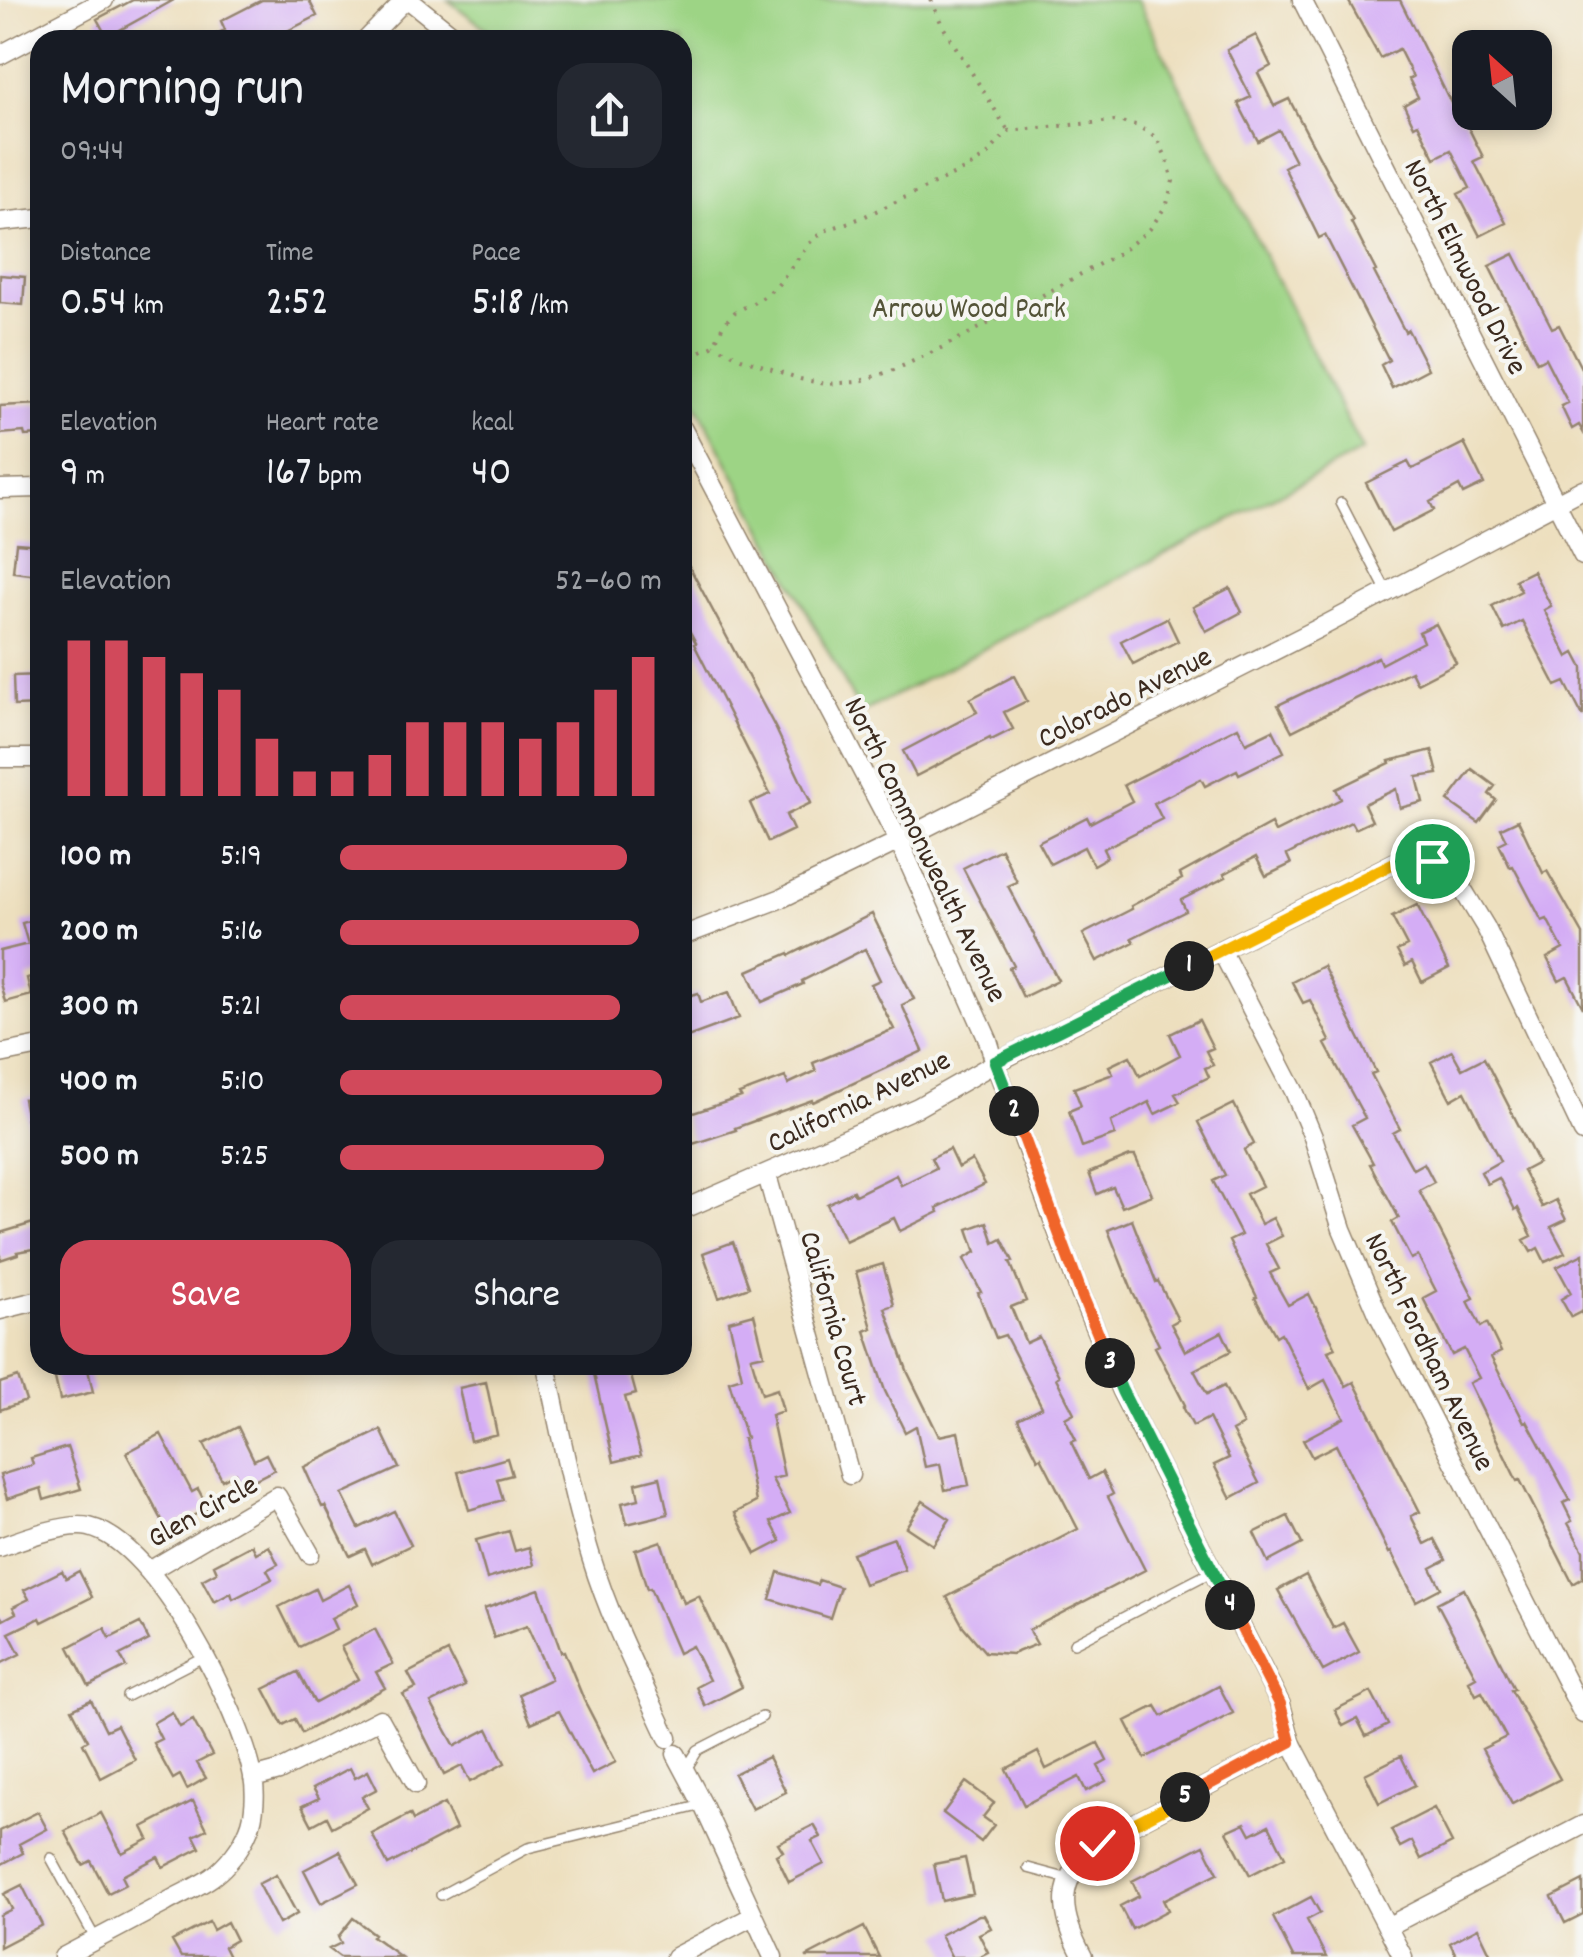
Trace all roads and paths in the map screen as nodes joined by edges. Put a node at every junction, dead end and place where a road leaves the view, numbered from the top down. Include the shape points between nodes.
1 (104, 0) edge
2 (407, 0) edge
3 (931, 0) edge
4 (1302, 0) edge
5 (47, 30) edge
6 (376, 30) edge
7 (446, 30) edge
8 (30, 39) edge
9 (0, 55) edge
10 (1008, 131) junction
11 (30, 219) edge
12 (0, 222) edge
13 (714, 345) junction
14 (692, 355) edge
15 (692, 447) edge
16 (30, 489) edge
17 (1583, 489) edge
18 (0, 490) edge
19 (1341, 503) dead end
20 (1555, 503) junction
21 (1583, 556) edge
22 (1387, 592) junction
23 (0, 758) edge
24 (30, 758) edge
25 (900, 841) junction
26 (692, 932) edge
27 (1221, 950) junction
28 (30, 1048) edge
29 (0, 1054) edge
30 (995, 1062) junction
31 (1583, 1132) edge
32 (767, 1175) junction
33 (692, 1206) edge
34 (30, 1302) edge
35 (0, 1310) edge
36 (548, 1375) edge
37 (850, 1475) dead end
38 (0, 1547) edge
39 (310, 1554) dead end
40 (149, 1571) junction
41 (1212, 1571) junction
42 (1074, 1643) dead end
43 (203, 1656) junction
44 (127, 1696) dead end
45 (1583, 1714) edge
46 (762, 1717) dead end
47 (1290, 1742) junction
48 (685, 1772) junction
49 (253, 1778) junction
50 (416, 1784) dead end
51 (702, 1805) junction
52 (1583, 1825) edge
53 (51, 1858) dead end
54 (1028, 1868) dead end
55 (1069, 1879) junction
56 (441, 1895) dead end
57 (753, 1916) junction
58 (1388, 1927) junction
59 (96, 1940) junction
60 (63, 1957) edge
61 (676, 1957) edge
62 (774, 1957) edge
63 (1083, 1957) edge
64 (1403, 1957) edge

1 - 5 street
2 - 6 street
2 - 7 street
3 - 10 path
4 - 20 street, North Elmwood Drive
8 - 9 street
10 - 13 path via 966,168 812,240 777,286 723,324
10 - 13 path via 1114,121 1136,125 1156,138 1167,159 1173,181 1167,204 1150,229 1106,260 924,356 857,382 800,379
11 - 12 street
13 - 14 path
15 - 25 street, North Commonwealth Avenue
16 - 18 street
17 - 20 street, Colorado Avenue
19 - 22 lane
20 - 21 street, North Elmwood Drive
20 - 22 street, Colorado Avenue
22 - 25 street, Colorado Avenue
23 - 24 street
25 - 26 street, Colorado Avenue
25 - 30 street, North Commonwealth Avenue
27 - 30 street, California Avenue
27 - 31 street, California Avenue via 1402,859 1448,867 1486,928
27 - 45 street, North Fordham Avenue via 1294,1091 1379,1316
28 - 29 street
30 - 32 street, California Avenue via 918,1107
30 - 41 street, North Commonwealth Avenue via 1122,1391
32 - 33 street, California Avenue
32 - 37 street, California Court
34 - 35 street
36 - 48 street via 593,1564
38 - 40 street via 86,1526
39 - 40 street, Glen Circle via 277,1496
40 - 43 street
41 - 42 lane
41 - 47 street, North Commonwealth Avenue via 1280,1704
43 - 44 lane
43 - 49 street via 235,1719
46 - 48 lane via 698,1750
47 - 55 street via 1097,1843
47 - 58 street, North Commonwealth Avenue
48 - 51 street
49 - 50 street via 380,1719
49 - 59 street via 250,1828 233,1856 212,1877
51 - 56 lane via 528,1848
51 - 57 street
52 - 58 street
53 - 59 lane
54 - 55 lane
55 - 63 street via 1064,1907
57 - 61 street
57 - 62 street
58 - 64 street, North Commonwealth Avenue
59 - 60 street

